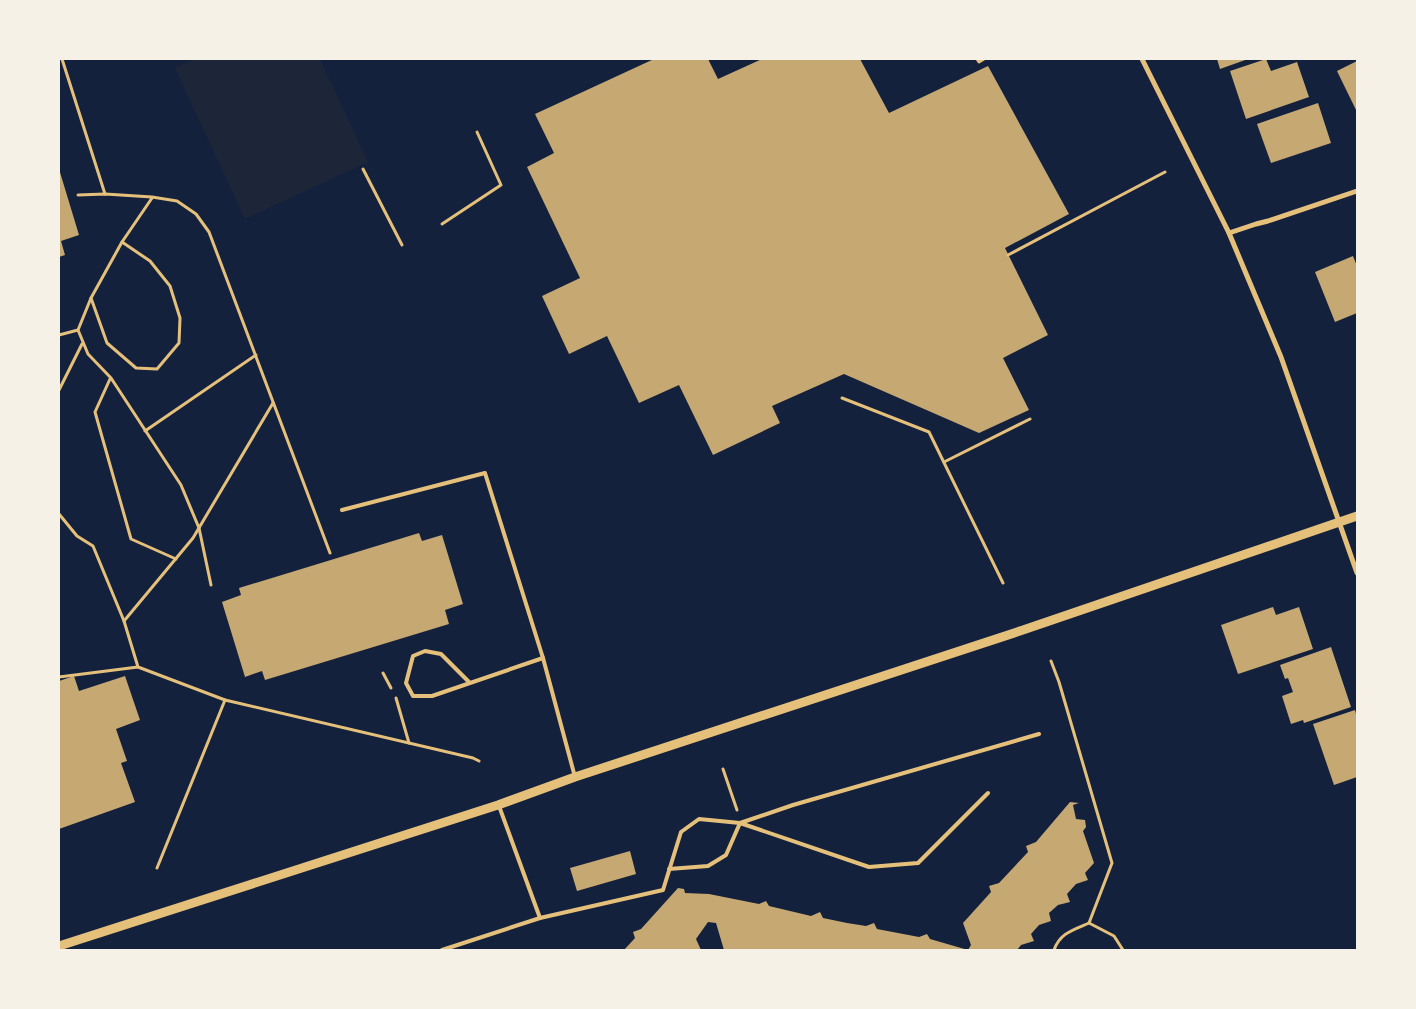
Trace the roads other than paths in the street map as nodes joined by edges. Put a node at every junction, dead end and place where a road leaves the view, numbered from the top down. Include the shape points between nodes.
1 (1142, 59) edge
2 (1357, 191) edge
3 (1229, 233) junction
4 (342, 510) dead end
5 (1357, 516) edge
6 (1339, 522) junction
7 (1357, 573) edge
8 (543, 658) junction
9 (470, 683) junction
10 (1039, 734) dead end
11 (575, 777) junction
12 (988, 793) dead end
13 (498, 805) junction
14 (740, 823) junction
15 (669, 868) junction
16 (540, 918) junction
17 (60, 947) edge
18 (442, 950) edge

1 - 3 street
2 - 3 street
3 - 6 street via 1281,358
4 - 8 lane via 485,473
5 - 6 street
6 - 7 street
6 - 11 street
8 - 9 lane
8 - 11 lane
9 - 9 lane via 432,696 413,696 406,682 413,656 425,651 441,654
10 - 14 lane
11 - 13 street
12 - 14 lane via 918,862 869,867
13 - 16 lane
13 - 17 street
14 - 15 lane via 726,855 708,866
14 - 15 lane via 699,819 681,832
15 - 16 lane via 662,890
16 - 18 lane

